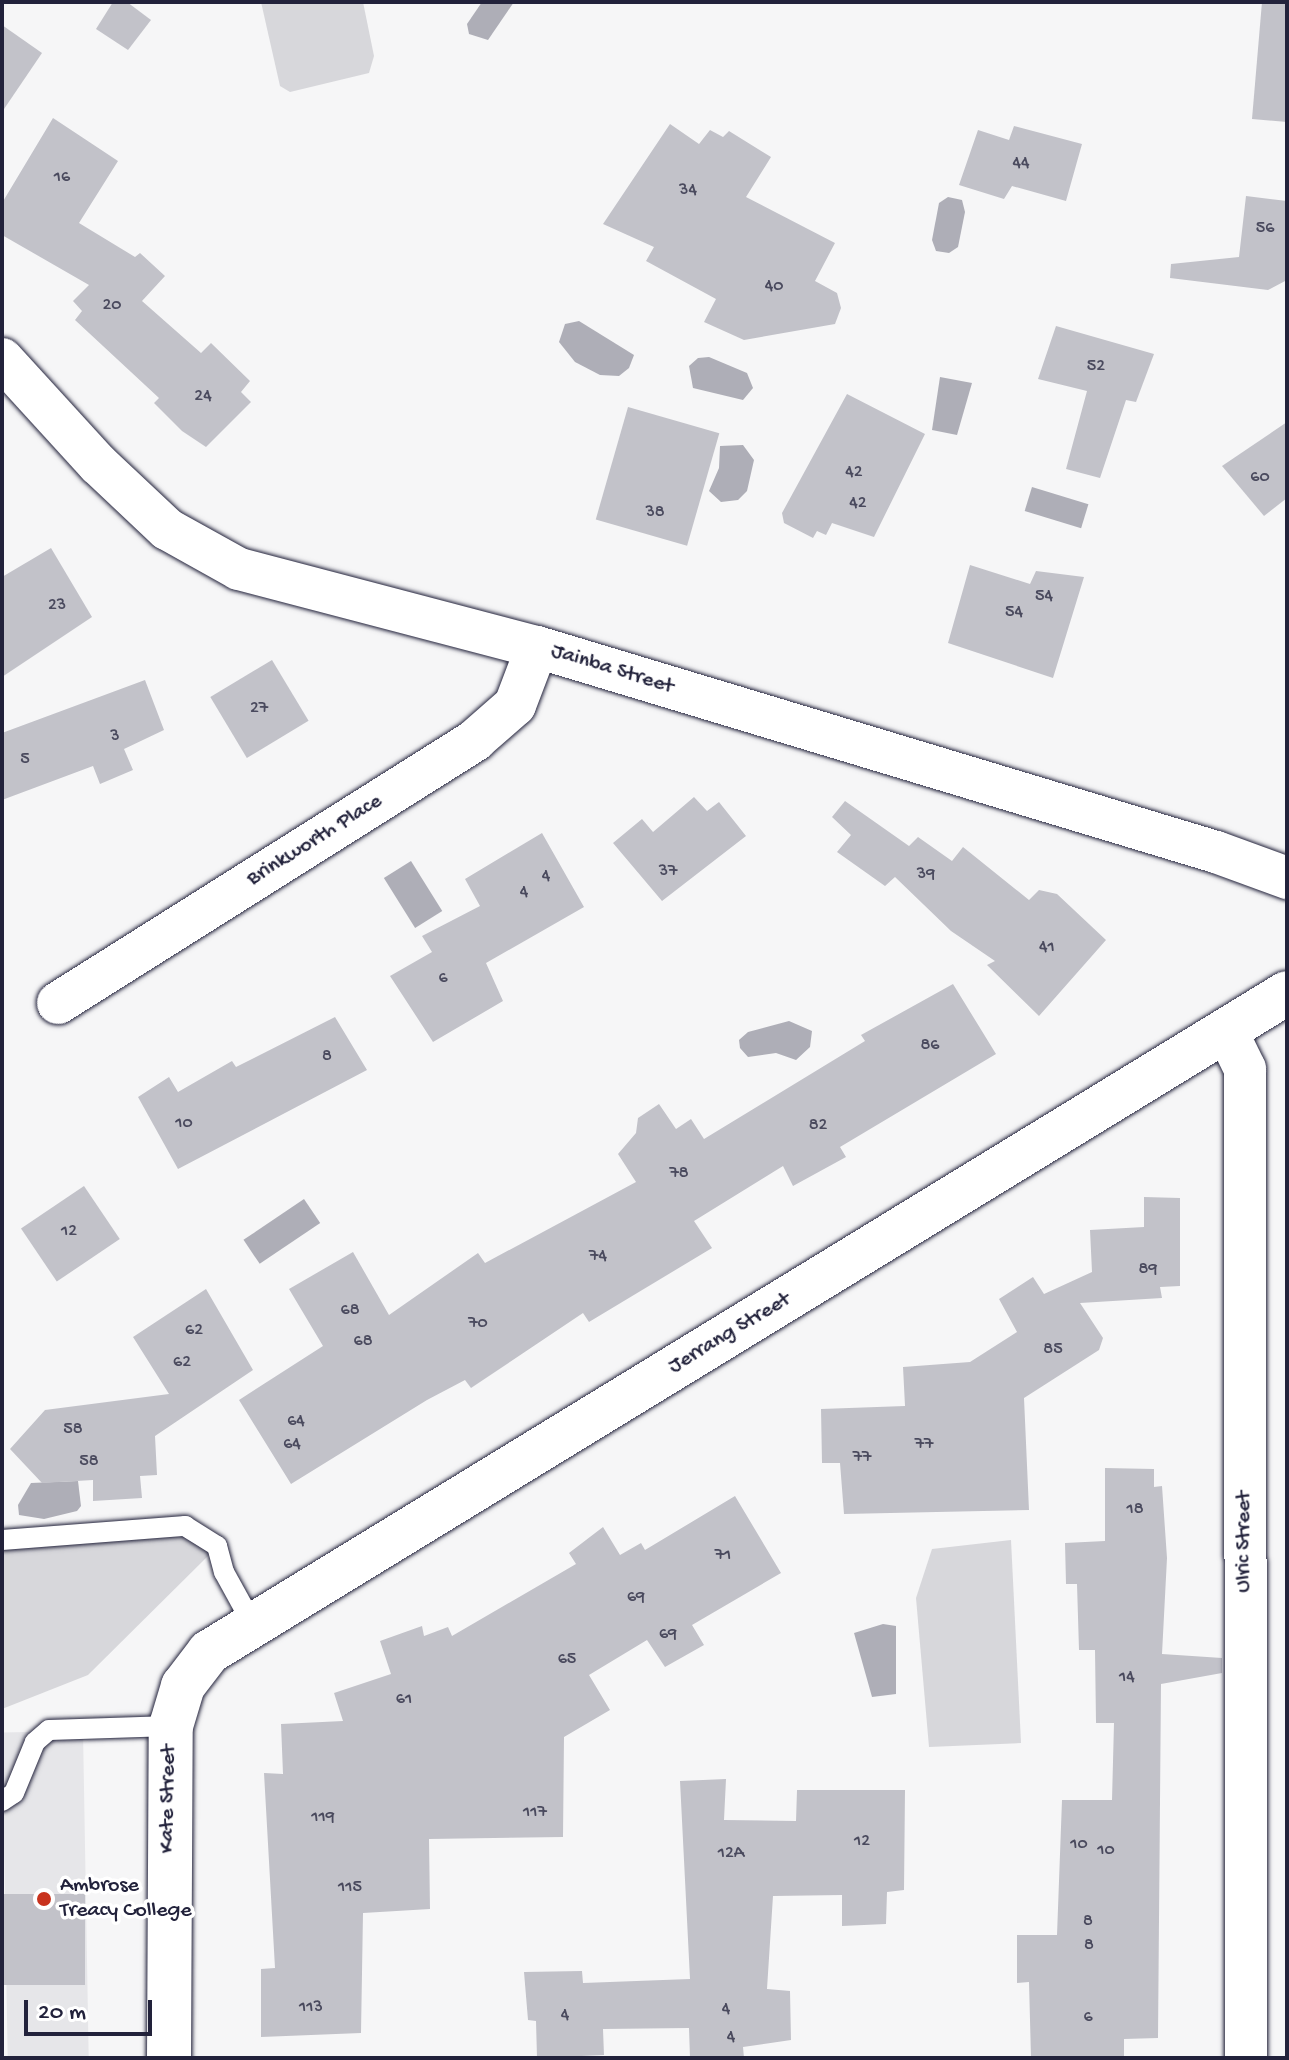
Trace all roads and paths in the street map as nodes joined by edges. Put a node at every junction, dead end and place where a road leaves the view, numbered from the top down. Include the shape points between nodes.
1 (2, 359) edge
2 (537, 647) junction
3 (1287, 878) edge
4 (1287, 993) edge
5 (58, 1003) dead end
6 (1226, 1030) junction
7 (2, 1540) edge
8 (252, 1623) junction
9 (177, 1706) junction
10 (2, 1801) edge
11 (169, 2058) edge
12 (1246, 2058) edge

1 - 2 street, Jainba Street via 98,464 167,529 200,551 239,569
2 - 3 street, Jainba Street
2 - 5 street, Brinkworth Place via 515,705 475,740
4 - 6 street, Jerrang Street
6 - 8 street, Jerrang Street
6 - 12 street, Ulric Street via 1245,1069
7 - 8 lane via 185,1526 217,1546 224,1572
8 - 9 street, Jerrang Street via 209,1652
9 - 10 lane via 49,1730 35,1742 14,1793
9 - 11 street, Kate Street

